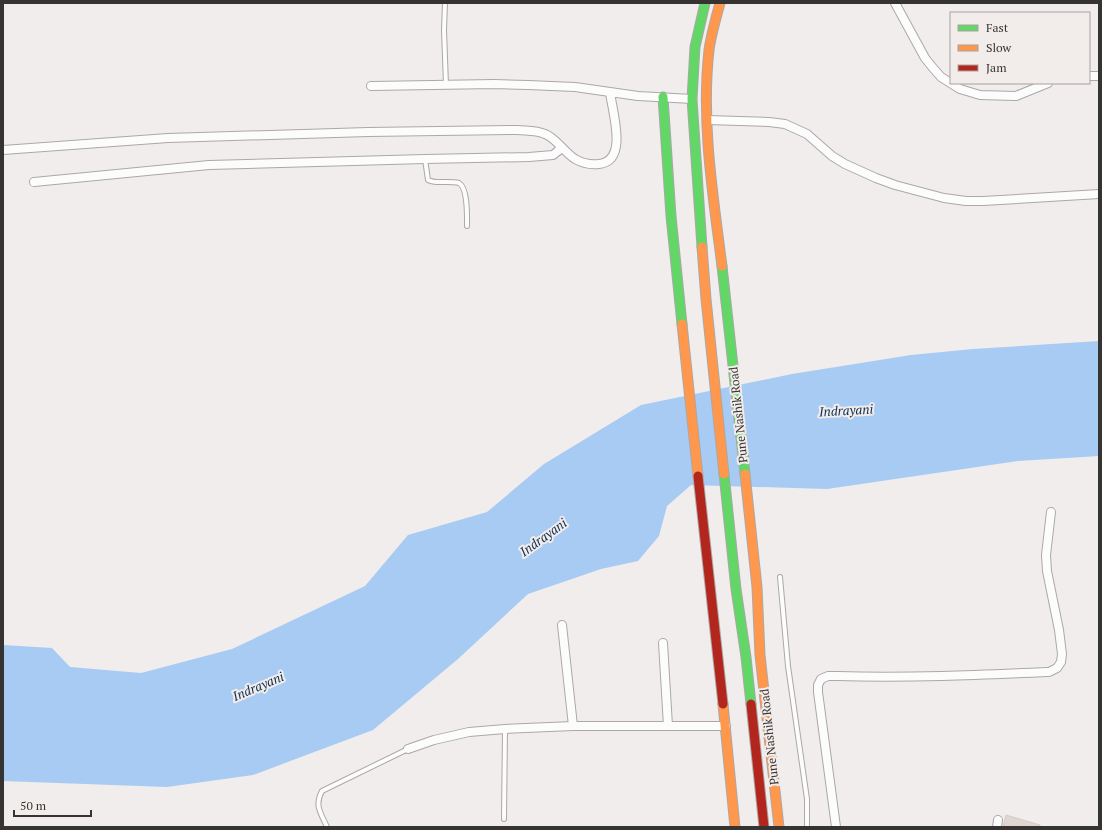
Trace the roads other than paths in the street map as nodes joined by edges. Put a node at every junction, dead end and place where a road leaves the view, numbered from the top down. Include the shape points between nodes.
1 (445, 3) edge
2 (704, 3) edge
3 (720, 3) edge
4 (894, 3) edge
5 (950, 83) edge
6 (952, 84) edge
7 (1046, 84) edge
8 (446, 85) junction
9 (371, 86) dead end
10 (610, 92) junction
11 (663, 97) junction
12 (692, 99) junction
13 (707, 120) junction
14 (560, 147) junction
15 (3, 150) edge
16 (425, 159) junction
17 (34, 182) dead end
18 (1099, 194) edge
19 (467, 226) dead end
20 (1051, 512) dead end
21 (780, 577) dead end
22 (562, 625) dead end
23 (663, 643) dead end
24 (573, 726) junction
25 (668, 726) junction
26 (726, 726) junction
27 (505, 729) junction
28 (408, 749) joint
29 (504, 819) dead end
30 (328, 827) edge
31 (735, 827) edge
32 (764, 827) edge
33 (779, 827) edge
34 (806, 827) edge
35 (836, 827) edge

1 - 8 lane
2 - 12 main road, Pune Nashik Road via 695,47
3 - 13 main road, Pune Nashik Road via 709,49
4 - 5 street via 925,58 941,77
6 - 7 street via 980,95 1016,96
8 - 9 street
8 - 10 street via 575,87
10 - 11 street
10 - 14 street via 617,136 616,150 612,158 604,163 584,162 575,159
11 - 12 street
11 - 26 main road via 672,232
12 - 32 main road, Pune Nashik Road via 706,299
13 - 18 street via 785,124 807,134 845,164 895,185 944,198 983,201
13 - 33 main road, Pune Nashik Road via 716,225 757,586 760,655
14 - 15 street via 546,134 517,130 175,138
14 - 16 street via 553,155
16 - 17 street via 209,165
16 - 19 lane via 428,180 455,182 464,188
20 - 35 street via 1046,555 1062,654 1057,668 1049,672 988,675 828,676 821,679 818,692
21 - 34 lane via 788,666 807,798
22 - 24 street
23 - 25 street
24 - 25 street
24 - 27 street
25 - 26 street
26 - 31 main road
27 - 28 street via 469,732
27 - 29 lane
28 - 30 lane via 322,791 317,800 318,808

